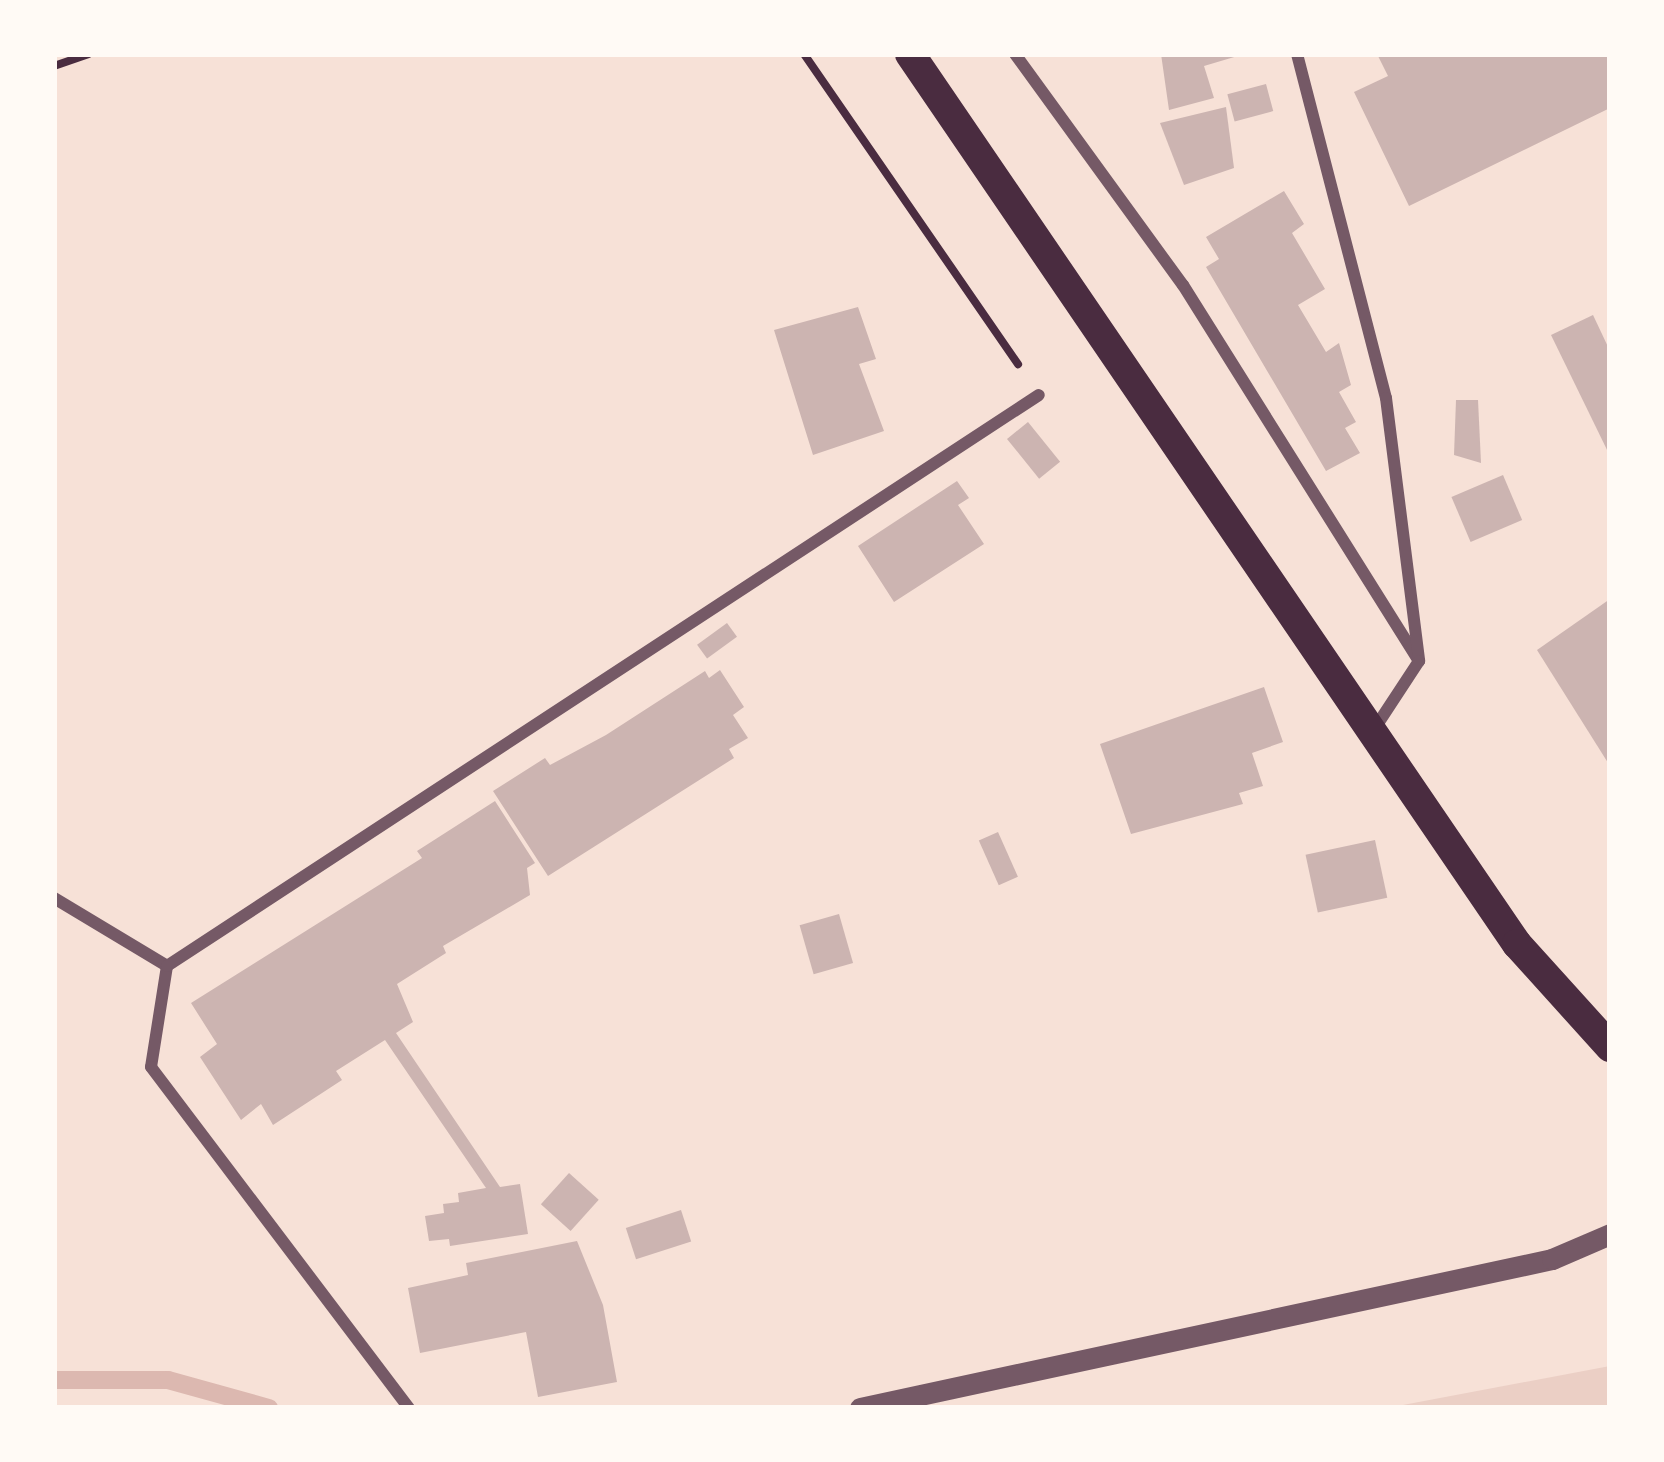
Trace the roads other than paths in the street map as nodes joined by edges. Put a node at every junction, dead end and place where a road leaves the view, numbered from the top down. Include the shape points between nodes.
1 (910, 54) edge
2 (1015, 54) edge
3 (1297, 54) edge
4 (1039, 395) road end
5 (1419, 661) junction
6 (1374, 729) junction
7 (54, 898) edge
8 (167, 966) junction
9 (1610, 1047) edge
10 (1610, 1234) edge
11 (410, 1408) edge
12 (860, 1408) edge

1 - 6 main road
2 - 5 street via 1183,285
3 - 5 street via 1386,398
4 - 8 street
5 - 6 street
6 - 9 main road via 1517,944
7 - 8 street
8 - 11 street via 151,1067
10 - 12 street via 1552,1259

